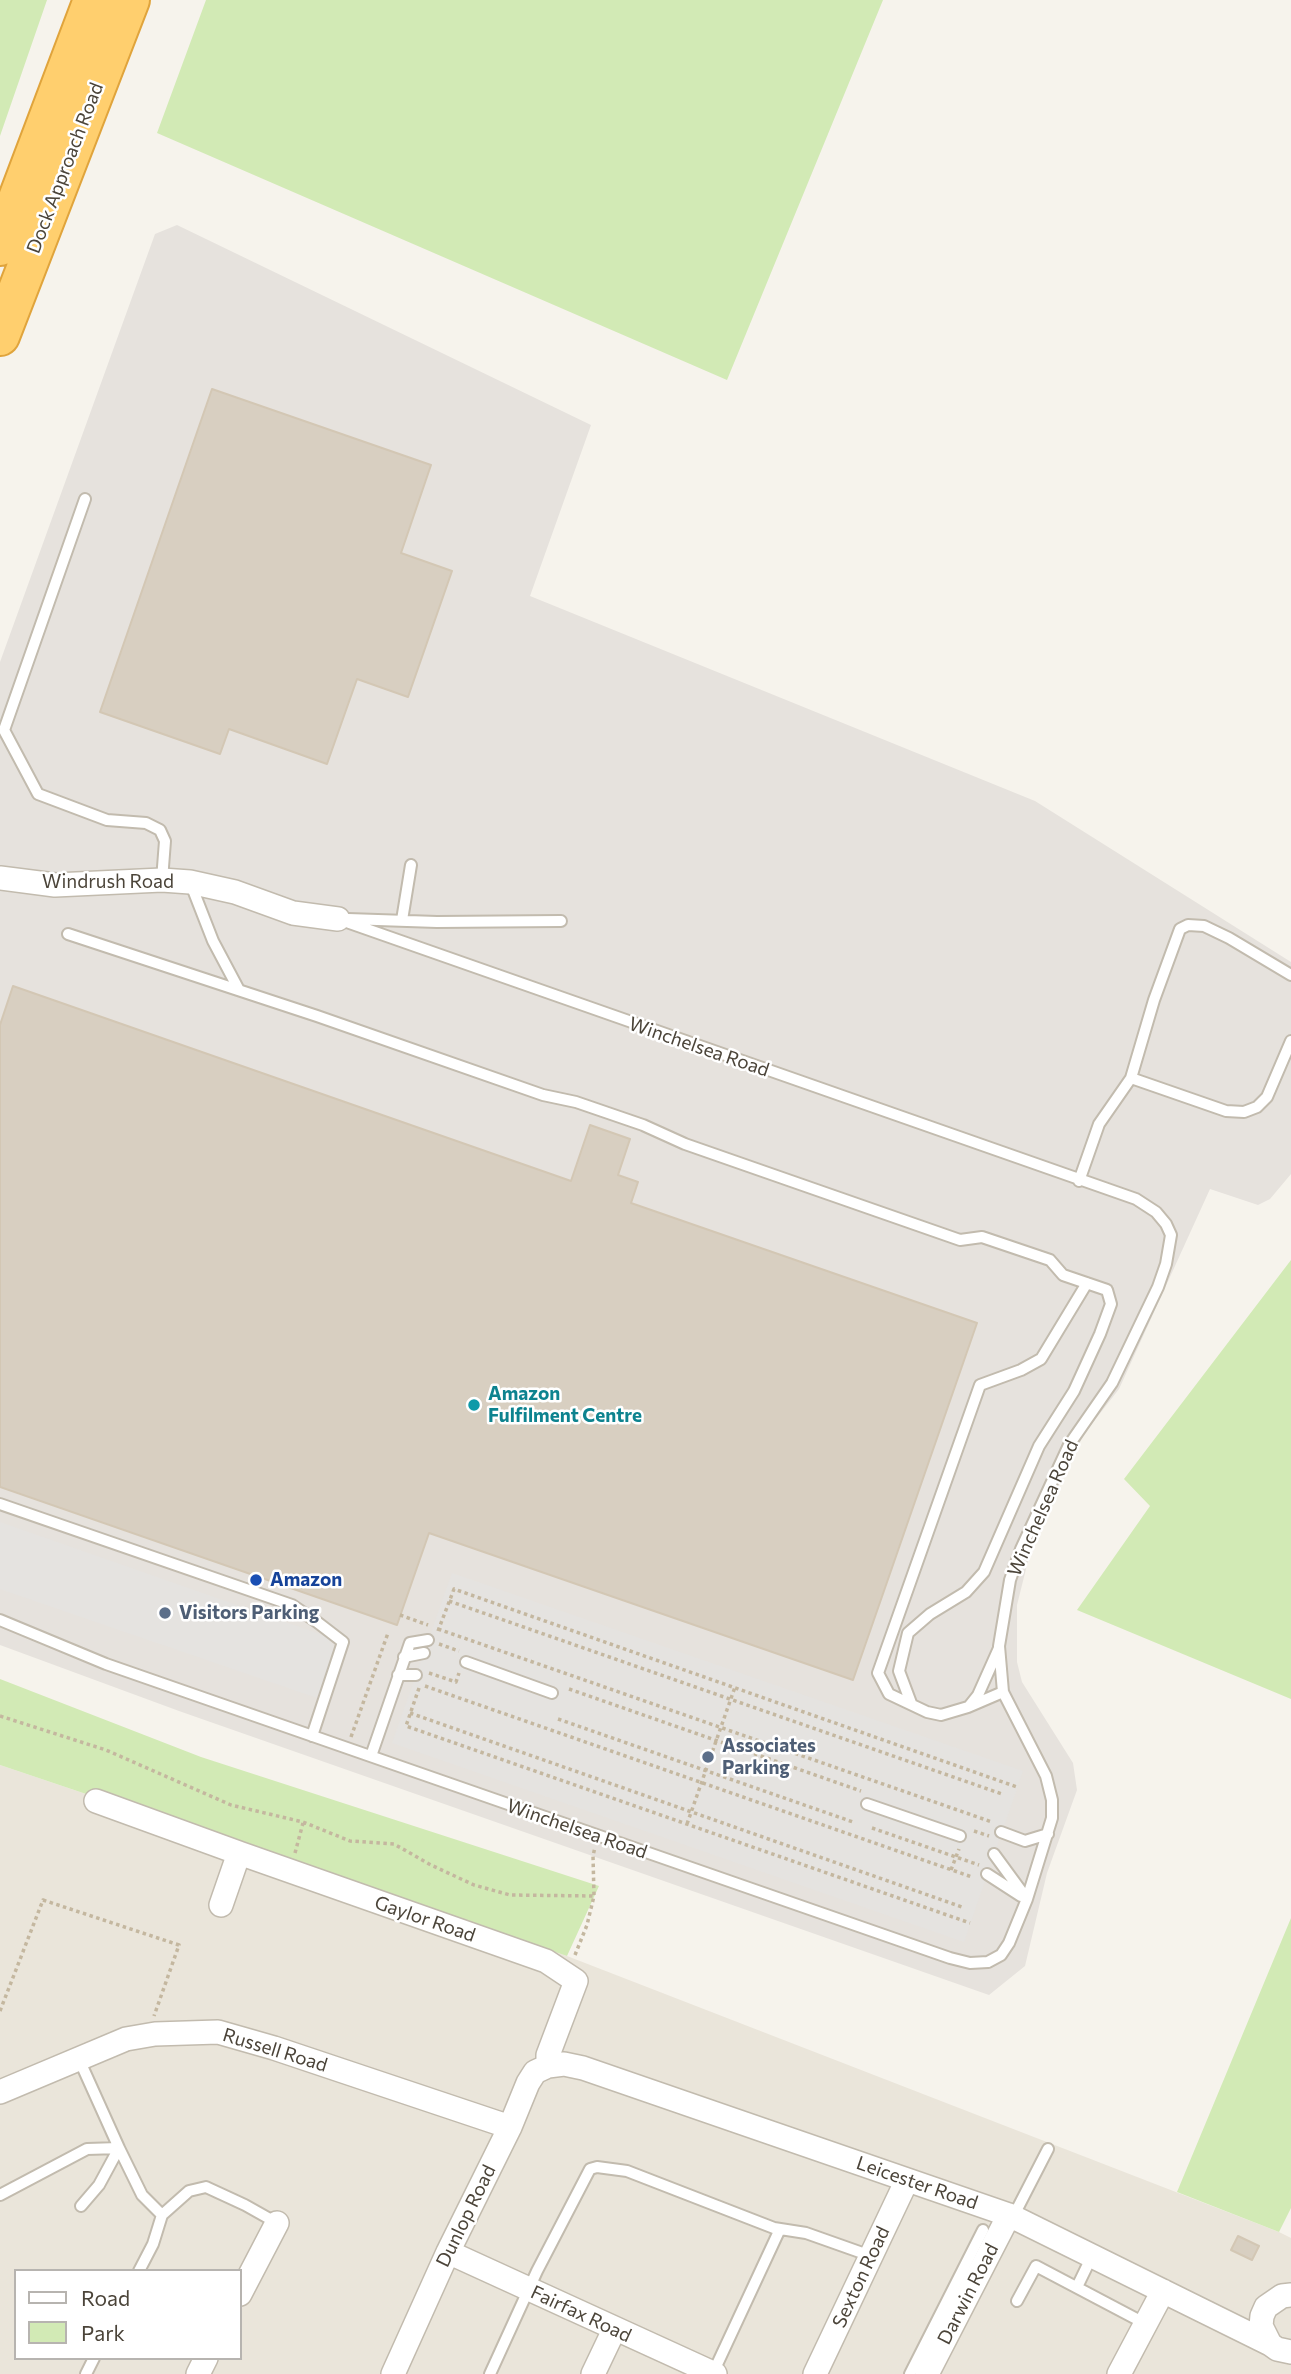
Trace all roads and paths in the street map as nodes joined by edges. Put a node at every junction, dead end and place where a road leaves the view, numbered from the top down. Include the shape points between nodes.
1 (93, 0) edge
2 (130, 0) edge
3 (0, 246) edge
4 (0, 335) edge
5 (85, 499) dead end
6 (411, 865) dead end
7 (0, 878) edge
8 (162, 880) junction
9 (190, 882) junction
10 (338, 919) junction
11 (402, 920) junction
12 (561, 920) dead end
13 (68, 934) dead end
14 (1291, 975) edge
15 (239, 990) junction
16 (1291, 1041) edge
17 (1131, 1078) junction
18 (1079, 1181) junction
19 (1087, 1283) junction
20 (0, 1504) edge
21 (449, 1601) junction
22 (400, 1615) dead end
23 (0, 1620) edge
24 (439, 1629) junction
25 (388, 1633) dead end
26 (428, 1640) dead end
27 (999, 1646) junction
28 (424, 1653) dead end
29 (404, 1657) junction
30 (465, 1659) junction
31 (420, 1673) joint
32 (398, 1675) junction
33 (734, 1687) junction
34 (569, 1689) dead end
35 (1003, 1692) junction
36 (552, 1693) dead end
37 (730, 1699) junction
38 (911, 1703) junction
39 (968, 1707) junction
40 (410, 1713) junction
41 (0, 1716) edge
42 (558, 1718) dead end
43 (720, 1728) junction
44 (312, 1736) junction
45 (716, 1740) junction
46 (347, 1748) junction
47 (370, 1756) junction
48 (706, 1770) junction
49 (701, 1782) junction
50 (1017, 1787) dead end
51 (1002, 1794) dead end
52 (865, 1798) joint
53 (96, 1801) dead end
54 (691, 1812) junction
55 (303, 1822) junction
56 (853, 1822) dead end
57 (992, 1822) dead end
58 (687, 1824) junction
59 (872, 1828) dead end
60 (1002, 1832) dead end
61 (1048, 1834) junction
62 (960, 1836) dead end
63 (239, 1853) junction
64 (994, 1854) dead end
65 (593, 1856) dead end
66 (290, 1871) junction
67 (988, 1872) joint
68 (972, 1877) dead end
69 (594, 1896) junction
70 (1027, 1899) junction
71 (221, 1905) dead end
72 (962, 1907) dead end
73 (970, 1923) dead end
74 (576, 1981) junction
75 (0, 2011) edge
76 (155, 2034) junction
77 (78, 2057) junction
78 (548, 2066) junction
79 (0, 2092) edge
80 (510, 2127) junction
81 (118, 2148) junction
82 (1048, 2150) dead end
83 (907, 2180) junction
84 (0, 2195) edge
85 (81, 2206) dead end
86 (162, 2215) junction
87 (1011, 2216) junction
88 (277, 2223) joint
89 (780, 2229) junction
90 (983, 2230) dead end
91 (448, 2252) junction
92 (980, 2254) junction
93 (871, 2256) junction
94 (1092, 2256) junction
95 (140, 2269) edge
96 (1077, 2287) junction
97 (242, 2290) edge
98 (528, 2290) junction
99 (1163, 2291) junction
100 (1291, 2295) edge
101 (1017, 2301) dead end
102 (1146, 2324) junction
103 (614, 2330) junction
104 (1280, 2348) edge
105 (393, 2374) edge
106 (490, 2374) edge
107 (593, 2374) edge
108 (714, 2374) edge
109 (815, 2374) edge
110 (910, 2374) edge
111 (927, 2374) edge
112 (1119, 2374) edge

1 - 3 highway, Dock Approach Road
2 - 4 highway, Dock Approach Road
5 - 8 lane via 4,730 38,794 107,820 146,823 160,830 164,841
6 - 11 lane
7 - 8 street, Windrush Road via 55,885
8 - 9 street, Windrush Road
9 - 10 street, Windrush Road via 293,913
9 - 15 lane
10 - 11 lane
10 - 18 lane, Winchelsea Road
11 - 12 lane
13 - 15 lane
14 - 17 lane via 1203,926 1180,929
15 - 19 lane via 643,1125 685,1144 960,1240 982,1237 1050,1260 1063,1275
16 - 17 lane via 1268,1097 1244,1112 1226,1111
17 - 18 lane via 1099,1124
18 - 27 lane, Winchelsea Road via 1136,1199 1156,1212 1171,1235 1162,1276 1129,1350 1069,1445 1021,1549 1008,1590
19 - 38 lane via 1107,1290 1111,1304 1100,1334 1074,1391 1039,1446 984,1572 966,1592 908,1633 899,1671
19 - 38 lane via 1041,1359 980,1385 878,1673 889,1694
20 - 44 lane via 292,1605 317,1622 343,1642
21 - 24 path
21 - 33 path via 454,1589
21 - 37 path
22 - 24 path
23 - 44 lane, Winchelsea Road via 106,1664
24 - 30 path via 434,1642
24 - 43 path
25 - 46 path
26 - 29 lane via 410,1643
27 - 35 lane, Winchelsea Road
27 - 39 lane
28 - 29 lane
29 - 32 lane
30 - 31 path via 456,1682
30 - 36 lane
31 - 32 lane
32 - 47 lane
33 - 37 path
33 - 50 path
34 - 45 path
35 - 39 lane
35 - 61 lane, Winchelsea Road via 1046,1776 1052,1800
37 - 43 path
37 - 51 path
38 - 39 lane via 941,1715
40 - 49 path via 420,1684
40 - 54 path
40 - 58 path via 406,1726
41 - 55 path via 106,1750 230,1805
42 - 48 path
43 - 45 path
43 - 57 path
44 - 46 lane, Winchelsea Road
45 - 48 path
45 - 52 path
46 - 47 lane, Winchelsea Road
47 - 70 lane, Winchelsea Road via 970,1963 988,1962 1001,1955
48 - 49 path
48 - 56 path
49 - 54 path
49 - 68 path
52 - 62 lane
53 - 63 street, Gaylor Road
54 - 58 path
54 - 72 path
55 - 66 path
55 - 69 path via 350,1841 394,1844 474,1885 510,1895
58 - 73 path
59 - 67 path
60 - 61 lane via 1025,1841
61 - 70 lane, Winchelsea Road
63 - 66 street, Gaylor Road
63 - 71 street
64 - 70 lane
65 - 69 path
66 - 74 street, Gaylor Road via 546,1961
67 - 70 lane
69 - 74 path via 572,1963
74 - 78 street
75 - 76 path via 43,1900 179,1945 152,2022
76 - 77 street, Russell Road via 126,2039
76 - 80 street, Russell Road via 218,2032
77 - 79 street, Russell Road
77 - 81 lane
78 - 80 street, Dunlop Road via 528,2083
78 - 83 street, Leicester Road via 583,2068
80 - 91 street, Dunlop Road
81 - 84 lane via 86,2149
81 - 85 lane via 99,2185
81 - 86 lane via 142,2195
82 - 87 lane
83 - 87 street, Leicester Road
83 - 93 street, Sexton Road
86 - 88 lane via 188,2191 206,2188
86 - 95 lane
87 - 92 street, Darwin Road
87 - 94 street, Leicester Road
88 - 97 street
89 - 93 lane via 806,2233
89 - 98 lane via 627,2171 597,2167 590,2169
89 - 108 lane
90 - 92 lane
91 - 98 street, Fairfax Road
91 - 105 street, Dunlop Road
92 - 110 lane
92 - 111 street, Darwin Road
93 - 109 street, Sexton Road
94 - 96 lane
94 - 99 street, Leicester Road
96 - 101 lane via 1036,2266
96 - 102 lane
98 - 103 street, Fairfax Road
98 - 106 lane
99 - 102 street
99 - 104 street, Leicester Road
100 - 104 street via 1273,2300 1262,2316 1264,2336
102 - 112 street
103 - 107 street
103 - 108 street, Fairfax Road

